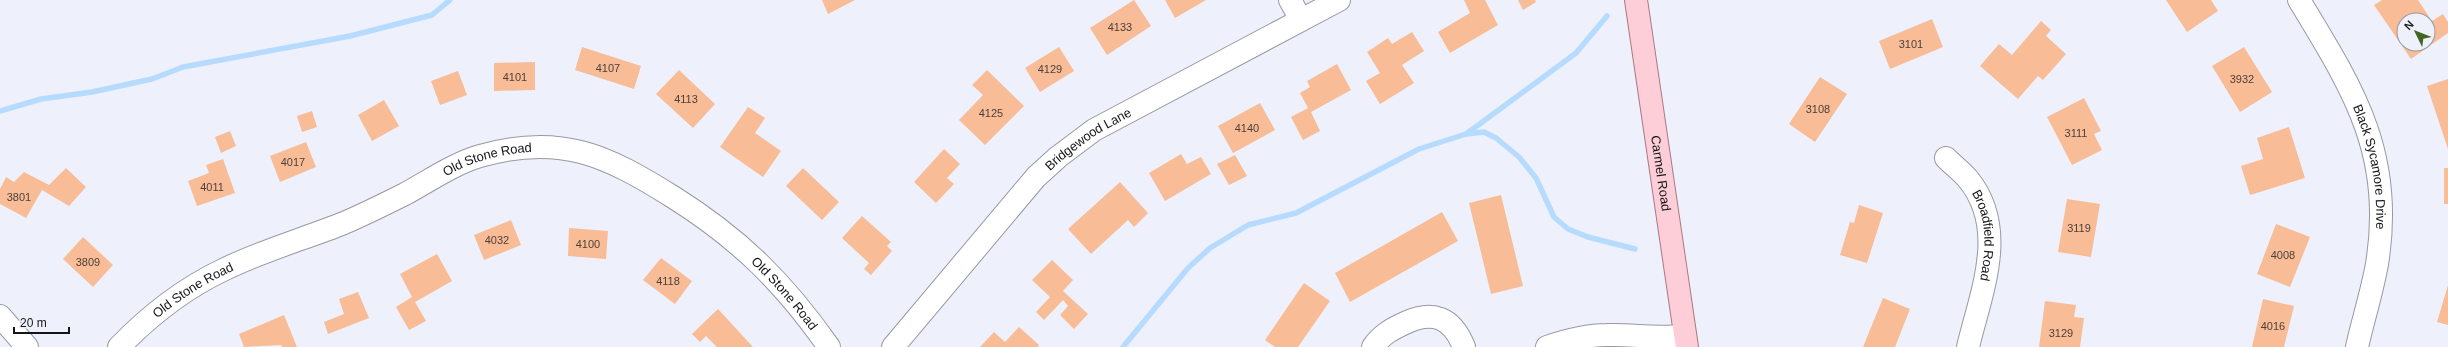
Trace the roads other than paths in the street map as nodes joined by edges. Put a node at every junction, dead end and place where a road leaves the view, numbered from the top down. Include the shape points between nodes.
1 (1290, 0) edge
2 (1339, 0) edge
3 (1636, 0) edge
4 (2299, 0) edge
5 (1302, 20) junction
6 (1946, 158) dead end
7 (0, 316) edge
8 (1686, 341) edge
9 (27, 347) edge
10 (118, 347) edge
11 (829, 347) edge
12 (893, 347) edge
13 (1373, 347) edge
14 (1464, 347) edge
15 (1547, 347) edge
16 (1968, 347) edge
17 (2357, 347) edge

1 - 5 street
2 - 5 street, Bridgewood Lane
3 - 8 main road, Carmel Road
4 - 17 street, Black Sycamore Drive via 2355,96 2366,122 2379,180 2381,222 2377,264
5 - 12 street, Bridgewood Lane via 1094,130 1058,156 1016,201
6 - 16 street, Broadfield Road via 1968,180 1981,200 1990,231 1990,256
7 - 9 street
8 - 15 street via 1608,335 1583,336
10 - 11 street, Old Stone Road via 154,313 190,287 222,270 358,217 477,157 509,149 533,147 598,156 629,170 692,209 760,262 785,288
13 - 14 street via 1378,339 1393,328 1421,316 1444,320 1454,328

